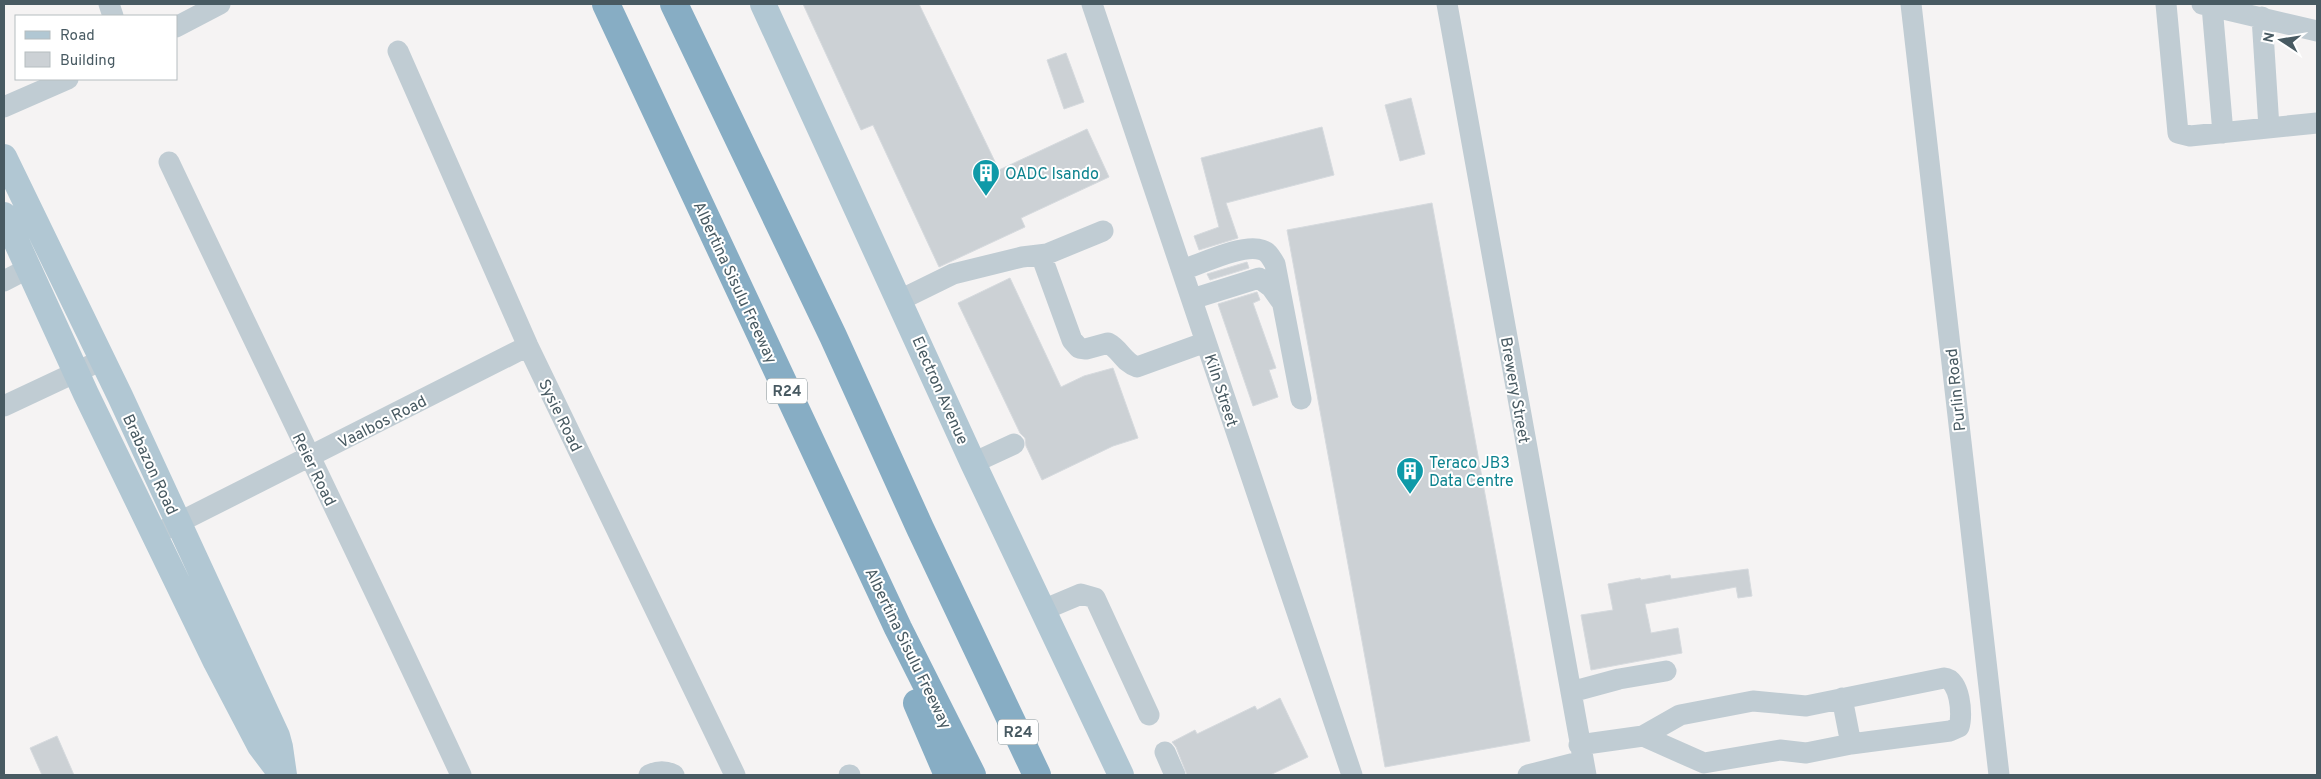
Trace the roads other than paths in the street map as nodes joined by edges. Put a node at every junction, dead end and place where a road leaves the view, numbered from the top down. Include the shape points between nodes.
1 (220, 4) edge
2 (606, 4) edge
3 (674, 4) edge
4 (764, 4) edge
5 (1092, 4) edge
6 (1447, 4) edge
7 (1911, 4) edge
8 (2166, 4) edge
9 (2207, 5) edge
10 (2262, 18) junction
11 (178, 25) edge
12 (2317, 31) edge
13 (398, 51) dead end
14 (66, 80) edge
15 (4, 107) edge
16 (2317, 123) edge
17 (2269, 128) junction
18 (2223, 133) junction
19 (4, 157) edge
20 (169, 162) dead end
21 (4, 215) edge
22 (1103, 231) dead end
23 (1041, 255) junction
24 (55, 261) junction
25 (30, 270) junction
26 (1182, 270) junction
27 (4, 281) edge
28 (1192, 299) junction
29 (900, 300) junction
30 (1282, 303) junction
31 (1206, 342) junction
32 (528, 346) junction
33 (102, 360) junction
34 (76, 371) junction
35 (1301, 399) dead end
36 (4, 406) edge
37 (1014, 444) dead end
38 (309, 458) junction
39 (973, 463) junction
40 (178, 524) junction
41 (155, 535) junction
42 (1043, 610) junction
43 (898, 628) junction
44 (1666, 671) dead end
45 (998, 689) junction
46 (1571, 692) junction
47 (1842, 698) junction
48 (1149, 714) dead end
49 (1643, 736) junction
50 (1851, 744) junction
51 (1165, 752) dead end
52 (1583, 760) edge
53 (283, 775) edge
54 (461, 775) edge
55 (649, 775) edge
56 (674, 775) edge
57 (735, 775) edge
58 (948, 775) edge
59 (972, 775) edge
60 (1037, 775) edge
61 (1054, 775) edge
62 (1122, 775) edge
63 (1175, 775) edge
64 (1352, 775) edge
65 (1528, 775) edge
66 (1999, 775) edge

1 - 11 street
2 - 43 highway, Albertina Sisulu Freeway / R24
3 - 45 highway, R24
4 - 29 main road, Electron Avenue
5 - 26 street, Kiln Street
6 - 46 street, Brewery Street
7 - 66 street, Purlin Road
8 - 18 street via 2178,133 2190,136
9 - 10 street
9 - 18 street
10 - 12 street
10 - 17 street
13 - 32 street, Sysie Road
14 - 15 street
16 - 17 street
17 - 18 street
19 - 24 main road, Brabazon Road
20 - 38 street, Reier Road
21 - 25 main road, Brabazon Road
22 - 23 street
23 - 29 street via 954,274
23 - 31 street via 1072,340 1079,348 1108,343 1116,347 1128,364 1137,367
24 - 25 main road
24 - 33 main road, Brabazon Road
25 - 27 street
25 - 34 main road, Brabazon Road
26 - 28 street, Kiln Street
26 - 30 street via 1242,249 1263,250 1275,264
28 - 30 street via 1259,278 1271,287
28 - 31 street, Kiln Street
29 - 39 main road, Electron Avenue
30 - 35 street
31 - 64 street, Kiln Street
32 - 38 street, Vaalbos Road
32 - 57 street, Sysie Road
33 - 34 street
33 - 40 main road, Brabazon Road
34 - 36 street
34 - 41 main road, Brabazon Road
37 - 39 street
38 - 40 street, Vaalbos Road
38 - 54 street, Reier Road via 369,577
39 - 42 main road, Electron Avenue
40 - 41 street, Vaalbos Road
40 - 53 main road, Brabazon Road via 277,736
41 - 53 main road, Brabazon Road via 250,728
42 - 48 street via 1081,594 1095,598
42 - 62 main road, Electron Avenue
43 - 58 highway via 906,677
43 - 59 highway, Albertina Sisulu Freeway / R24
44 - 46 street
45 - 60 highway, R24
45 - 61 highway
46 - 52 street, Brewery Street
47 - 49 street via 1798,707 1754,701 1680,714
47 - 50 street
47 - 50 street via 1944,678 1952,681 1956,689 1961,720 1955,730
49 - 50 street via 1704,763 1780,750 1806,753
49 - 52 street
51 - 63 street
52 - 65 street
55 - 56 street via 665,771

